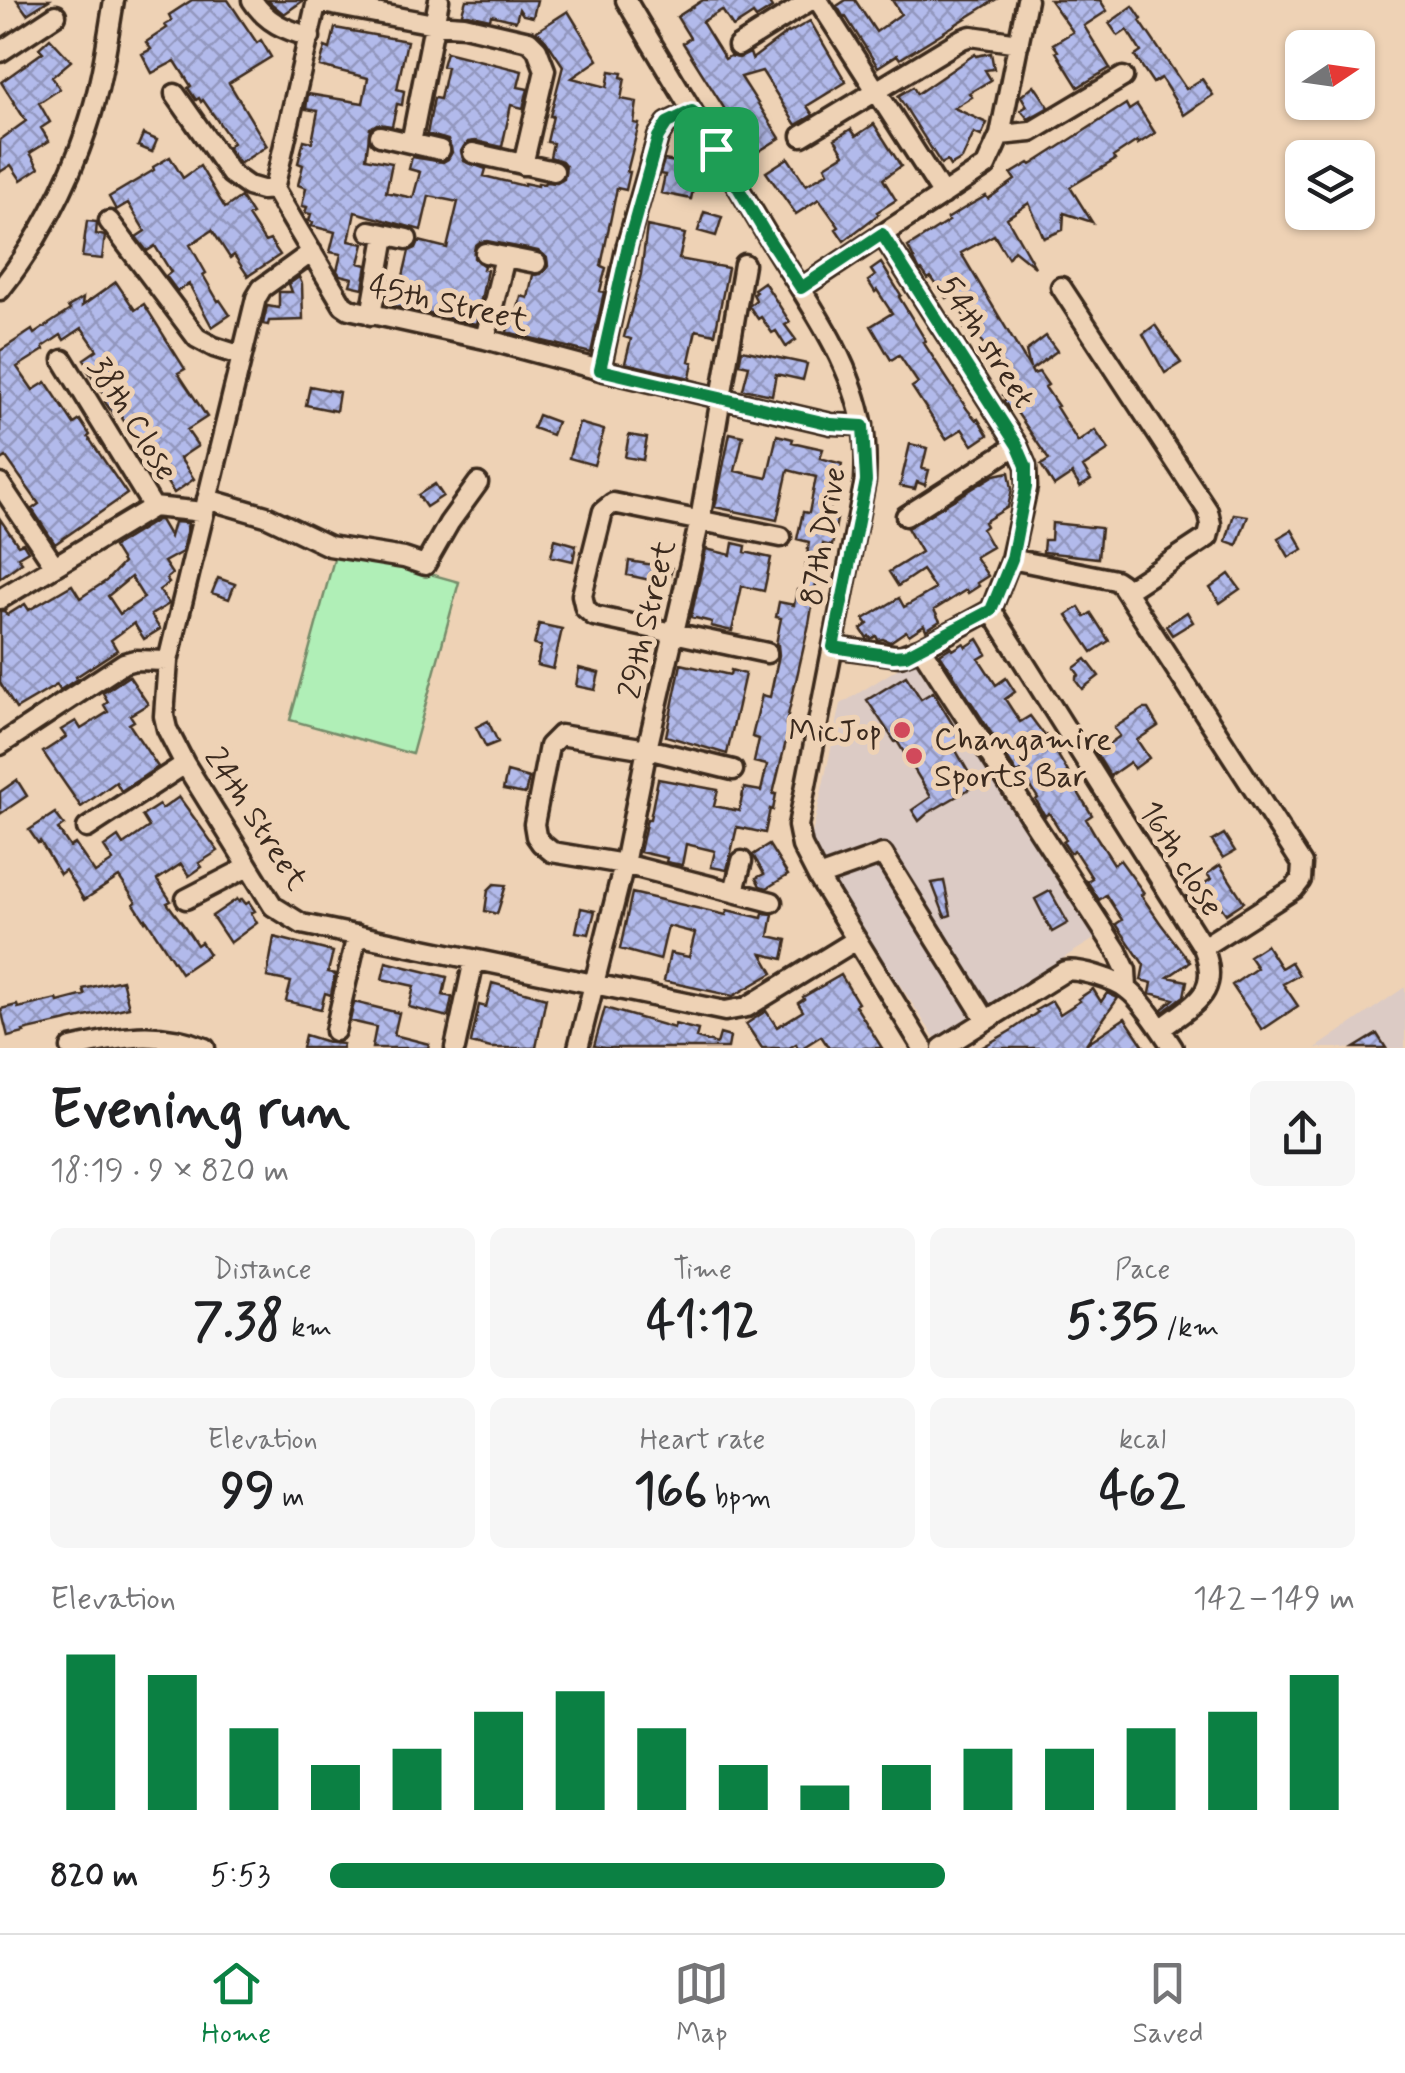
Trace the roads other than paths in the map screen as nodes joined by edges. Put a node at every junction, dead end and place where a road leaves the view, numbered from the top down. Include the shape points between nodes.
1 (114, 0) edge
2 (252, 0) edge
3 (440, 0) edge
4 (626, 0) edge
5 (815, 0) edge
6 (1027, 0) edge
7 (317, 1) edge
8 (56, 15) dead end
9 (434, 24) junction
10 (310, 37) junction
11 (1019, 43) junction
12 (738, 46) dead end
13 (0, 52) edge
14 (1123, 78) dead end
15 (876, 91) junction
16 (175, 94) dead end
17 (692, 111) junction
18 (1000, 135) junction
19 (380, 136) dead end
20 (802, 136) dead end
21 (411, 143) junction
22 (440, 150) dead end
23 (473, 154) dead end
24 (523, 164) junction
25 (554, 172) dead end
26 (274, 189) junction
27 (942, 194) junction
28 (109, 220) dead end
29 (882, 234) junction
30 (407, 239) dead end
31 (312, 252) junction
32 (486, 254) dead end
33 (505, 257) junction
34 (536, 263) dead end
35 (744, 264) dead end
36 (801, 288) junction
37 (1061, 288) dead end
38 (0, 290) edge
39 (372, 315) junction
40 (485, 339) junction
41 (242, 356) junction
42 (63, 360) dead end
43 (600, 370) junction
44 (721, 398) junction
45 (863, 426) junction
46 (1017, 445) junction
47 (478, 482) dead end
48 (0, 484) edge
49 (205, 505) junction
50 (153, 507) junction
51 (906, 516) dead end
52 (700, 520) junction
53 (781, 537) dead end
54 (1012, 559) junction
55 (54, 565) junction
56 (1126, 591) junction
57 (0, 599) edge
58 (991, 610) junction
59 (674, 633) junction
60 (833, 647) junction
61 (921, 648) junction
62 (768, 653) dead end
63 (168, 661) junction
64 (0, 745) edge
65 (646, 749) junction
66 (186, 764) junction
67 (732, 770) dead end
68 (87, 828) dead end
69 (742, 861) dead end
70 (624, 864) junction
71 (248, 867) junction
72 (818, 877) junction
73 (734, 891) junction
74 (186, 899) dead end
75 (772, 902) dead end
76 (356, 935) junction
77 (856, 940) junction
78 (1203, 947) junction
79 (474, 960) junction
80 (593, 985) junction
81 (1127, 988) junction
82 (986, 1020) junction
83 (1161, 1030) junction
84 (335, 1031) dead end
85 (71, 1048) edge
86 (206, 1048) edge
87 (454, 1048) edge
88 (578, 1048) edge
89 (923, 1048) edge
90 (942, 1048) edge
91 (1173, 1048) edge

1 - 38 street via 87,128 59,194
2 - 10 street via 274,25
3 - 9 street
4 - 17 street, 87th Drive
5 - 12 street
5 - 15 street
6 - 11 street
7 - 9 street
7 - 10 street
8 - 13 street
9 - 21 street
9 - 24 street via 529,40 537,49 545,70
10 - 26 street
11 - 15 street via 971,36
11 - 18 street
14 - 18 street via 1031,132
15 - 20 street
15 - 27 street
16 - 26 street via 232,174 248,186
17 - 36 street, 87th Drive
17 - 43 street via 667,123 658,137
18 - 27 street via 986,166
19 - 21 street
21 - 22 street
23 - 24 street
24 - 25 street
26 - 31 street, 45th Street
27 - 29 street
28 - 41 street via 197,338
29 - 36 street
29 - 46 street, 54th street
30 - 39 street via 378,234
31 - 39 street, 45th Street via 343,305
31 - 41 street, 24th Street via 258,293
32 - 33 street
33 - 34 street
33 - 40 street
35 - 44 street, 29th Street
36 - 45 street, 87th Drive via 838,355
37 - 56 street via 1211,524 1208,536
39 - 40 street, 45th Street
40 - 43 street, 45th Street
41 - 49 street, 24th Street
42 - 50 street, 38th Close
43 - 44 street, 45th Street
44 - 45 street, 45th Street
44 - 52 street, 29th Street
45 - 60 street, 87th Drive via 866,481
46 - 51 street
46 - 54 street, 54th street via 1028,477
47 - 49 street via 425,564 329,546 266,516
48 - 55 street
49 - 50 street
49 - 63 street, 24th Street
50 - 55 street
52 - 53 street
52 - 59 street, 29th Street
52 - 59 street via 612,502 603,511 582,595 594,616
54 - 56 street via 1115,580
54 - 58 street, 54th street
55 - 57 street
56 - 78 street via 1302,864 1294,890
58 - 61 street
58 - 78 street, 16th close
59 - 62 street
59 - 65 street, 29th Street
60 - 61 street via 900,656
60 - 72 street, 87th Drive via 798,826
61 - 81 street via 1116,951
63 - 64 street via 124,663
63 - 66 street, 24th Street via 164,716
65 - 67 street
65 - 70 street, 29th Street
65 - 70 street via 560,735 550,746 534,824 552,852
66 - 68 street
66 - 71 street, 24th Street
69 - 73 street
70 - 73 street
70 - 80 street, 29th Street
71 - 74 street
71 - 76 street, 24th Street via 284,915
72 - 77 street, 87th Drive
72 - 82 street via 883,854
73 - 75 street
76 - 79 street, 24th Street
76 - 84 street
77 - 80 street, 24th Street via 735,1011
77 - 89 street, 87th Drive
78 - 83 street, 16th close via 1210,974 1204,994
79 - 80 street, 24th Street
79 - 87 street
80 - 88 street, 29th Street
81 - 82 street via 1069,969
81 - 83 street
82 - 90 street
83 - 91 street
85 - 86 street via 143,1036

